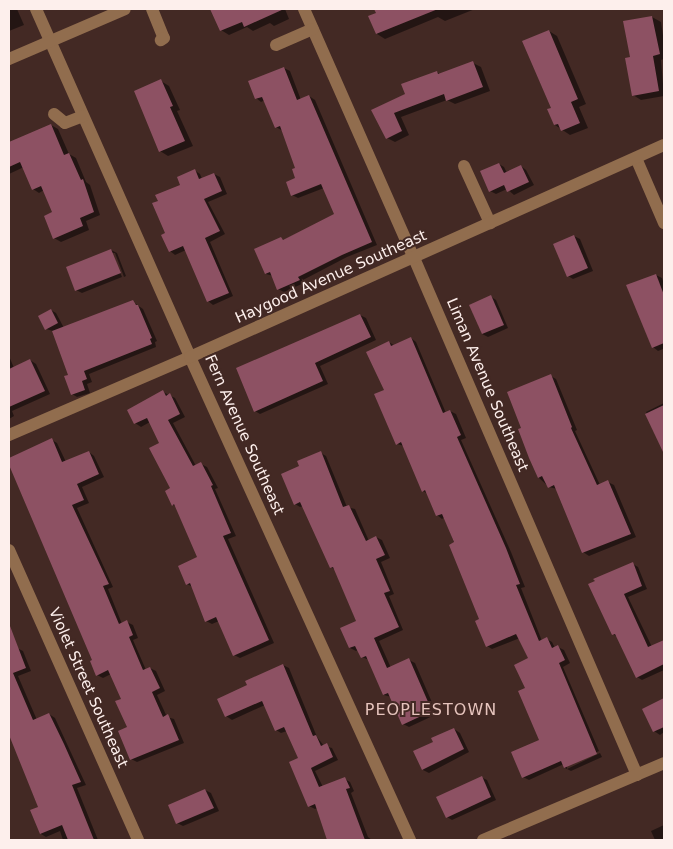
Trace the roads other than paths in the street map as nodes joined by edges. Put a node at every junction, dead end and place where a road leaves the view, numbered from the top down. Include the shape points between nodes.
1 (36, 9) edge
2 (125, 9) edge
3 (152, 9) edge
4 (304, 9) edge
5 (313, 29) junction
6 (161, 40) dead end
7 (50, 41) junction
8 (276, 45) dead end
9 (9, 59) edge
10 (54, 114) dead end
11 (83, 116) junction
12 (664, 145) edge
13 (636, 158) junction
14 (464, 166) dead end
15 (490, 223) junction
16 (664, 223) edge
17 (414, 258) junction
18 (190, 356) junction
19 (9, 435) edge
20 (9, 550) edge
21 (664, 764) edge
22 (637, 775) junction
23 (138, 840) edge
24 (410, 840) edge
25 (483, 840) edge

1 - 7 street, Fern Avenue Southeast
2 - 7 street
3 - 6 street via 164,38
4 - 5 street, Liman Avenue Southeast
5 - 8 street
5 - 17 street, Liman Avenue Southeast
7 - 9 street
7 - 11 street, Fern Avenue Southeast
10 - 11 street via 65,123
11 - 18 street, Fern Avenue Southeast
12 - 13 street, Haygood Avenue Southeast
13 - 15 street, Haygood Avenue Southeast
13 - 16 street
14 - 15 street
15 - 17 street, Haygood Avenue Southeast
17 - 18 street, Haygood Avenue Southeast
17 - 22 street, Liman Avenue Southeast
18 - 19 street, Haygood Avenue Southeast
18 - 24 street, Fern Avenue Southeast
20 - 23 street, Violet Street Southeast
21 - 22 street
22 - 25 street

